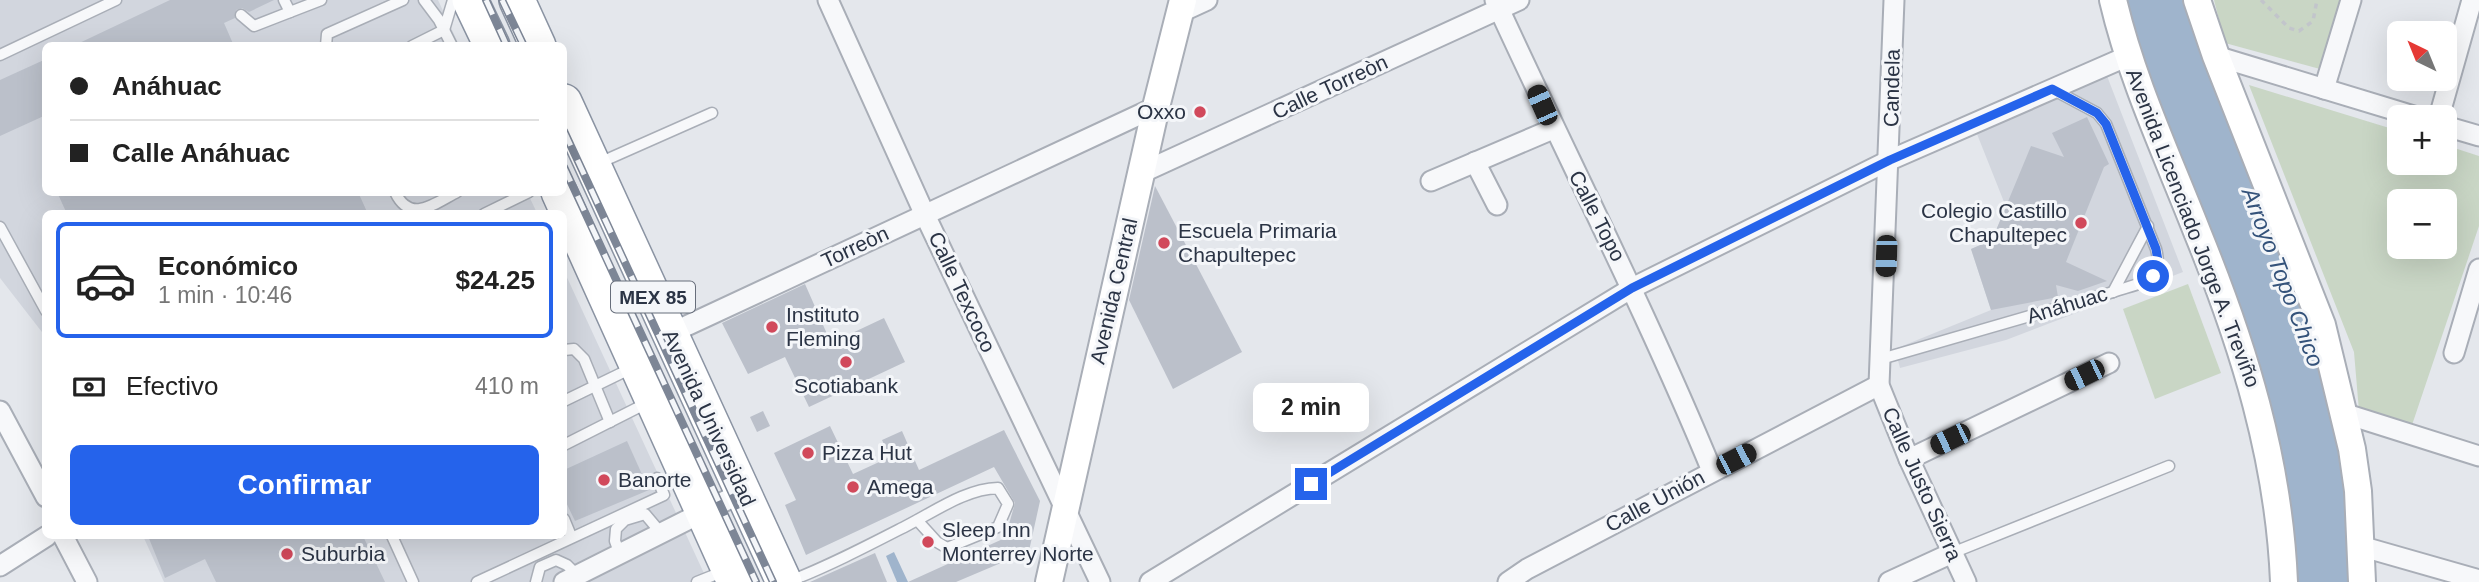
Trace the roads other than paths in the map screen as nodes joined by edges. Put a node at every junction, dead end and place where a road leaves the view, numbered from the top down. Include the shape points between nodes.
1 (116, 0) edge
2 (284, 0) edge
3 (321, 0) edge
4 (403, 0) edge
5 (424, 0) edge
6 (453, 0) edge
7 (470, 0) edge
8 (517, 0) edge
9 (828, 0) edge
10 (1207, 0) edge
11 (1519, 0) edge
12 (1894, 0) edge
13 (2113, 0) edge
14 (2197, 0) edge
15 (2351, 0) edge
16 (2472, 0) edge
17 (1497, 5) edge
18 (1182, 6) edge
19 (290, 12) junction
20 (241, 15) dead end
21 (444, 30) junction
22 (326, 42) edge
23 (420, 42) edge
24 (450, 42) edge
25 (490, 42) edge
26 (536, 42) edge
27 (0, 55) edge
28 (2128, 56) junction
29 (2216, 56) junction
30 (2052, 89) junction
31 (2324, 89) junction
32 (2442, 105) edge
33 (1156, 107) junction
34 (2387, 108) edge
35 (567, 109) edge
36 (712, 113) dead end
37 (1553, 129) junction
38 (2457, 130) edge
39 (2479, 136) edge
40 (1890, 160) junction
41 (1475, 162) junction
42 (593, 166) junction
43 (1141, 173) junction
44 (1431, 181) dead end
45 (397, 196) edge
46 (449, 196) edge
47 (521, 196) edge
48 (1497, 205) dead end
49 (410, 210) edge
50 (423, 210) edge
51 (492, 210) edge
52 (925, 215) junction
53 (567, 220) edge
54 (2148, 226) junction
55 (0, 227) edge
56 (2479, 269) edge
57 (1632, 288) junction
58 (2113, 292) junction
59 (42, 304) edge
60 (669, 334) junction
61 (567, 350) edge
62 (2454, 353) dead end
63 (1881, 359) junction
64 (2109, 363) dead end
65 (637, 365) junction
66 (1879, 385) junction
67 (596, 386) junction
68 (567, 400) edge
69 (653, 400) junction
70 (0, 411) edge
71 (2343, 413) junction
72 (610, 422) junction
73 (567, 444) edge
74 (2479, 456) edge
75 (1909, 459) junction
76 (2169, 466) dead end
77 (1712, 471) junction
78 (657, 478) dead end
79 (42, 490) edge
80 (743, 492) junction
81 (1064, 511) junction
82 (704, 512) junction
83 (917, 520) junction
84 (567, 526) edge
85 (571, 536) junction
86 (567, 538) edge
87 (42, 539) edge
88 (65, 539) edge
89 (393, 539) edge
90 (565, 539) edge
91 (2360, 545) junction
92 (1952, 553) junction
93 (0, 566) edge
94 (732, 575) edge
95 (1530, 575) edge
96 (571, 579) edge
97 (2479, 580) edge
98 (87, 582) edge
99 (413, 582) edge
100 (477, 582) edge
101 (536, 582) edge
102 (697, 582) edge
103 (786, 582) edge
104 (1049, 582) edge
105 (1100, 582) edge
106 (1150, 582) edge
107 (1508, 582) edge
108 (1889, 582) edge
109 (1966, 582) edge
110 (2284, 582) edge
111 (2362, 582) edge

1 - 27 lane
2 - 19 lane
3 - 19 lane
4 - 22 lane via 327,34
5 - 21 lane
6 - 21 lane
7 - 25 highway
8 - 26 highway
9 - 52 street, Calle Texcoco
10 - 18 street
11 - 17 street, Calle Torreòn
12 - 40 street, Candela
13 - 28 main road, Avenida Licenciado Jorge A. Treviño
14 - 29 main road
15 - 31 street
16 - 32 street
17 - 37 street, Calle Topo
17 - 43 street, Calle Torreòn
18 - 33 main road, Avenida Central
19 - 20 lane via 254,26
21 - 23 lane
21 - 24 lane
28 - 30 street
28 - 110 main road, Avenida Licenciado Jorge A. Treviño via 2235,328 2257,399 2280,518
29 - 31 street
29 - 71 main road via 2322,324
30 - 40 street
30 - 54 lane, Anáhuac via 2102,117
31 - 34 street
33 - 43 main road, Avenida Central
33 - 52 street, Torreòn
35 - 42 highway, Avenida Universidad / MEX 85
36 - 42 lane
37 - 41 street
37 - 57 street, Calle Topo
38 - 39 street
40 - 57 street
40 - 63 street, Candela
41 - 44 street
41 - 48 street
42 - 60 highway, Avenida Universidad / MEX 85
43 - 81 main road, Avenida Central
45 - 49 lane
46 - 50 lane
47 - 51 lane
52 - 60 street, Torreòn
52 - 81 street, Calle Texcoco
53 - 65 highway, Avenida Universidad / MEX 85
54 - 58 lane
54 - 58 lane, Anáhuac via 2159,260 2156,272
55 - 59 lane
56 - 62 street
57 - 77 street, Calle Topo
57 - 106 street
58 - 63 lane, Anáhuac
60 - 80 highway, Avenida Universidad / MEX 85
61 - 67 lane via 577,350
63 - 66 street, Candela
64 - 75 street
65 - 67 lane
65 - 69 highway, Avenida Universidad / MEX 85
66 - 75 street, Calle Justo Sierra
66 - 77 street, Calle Unión
67 - 68 lane
67 - 72 lane
69 - 72 lane
69 - 82 highway, Avenida Universidad / MEX 85
70 - 79 street
71 - 74 street
71 - 91 main road via 2358,491
72 - 73 lane
75 - 92 street, Calle Justo Sierra
76 - 92 lane
77 - 95 street, Calle Unión
78 - 85 lane via 664,495
80 - 82 street
80 - 103 highway, Avenida Universidad / MEX 85
81 - 104 main road, Avenida Central
81 - 105 street, Calle Texcoco
82 - 94 highway, Avenida Universidad / MEX 85
82 - 96 street
83 - 83 lane via 979,488 998,488 1009,504 998,527 947,548
83 - 103 lane
84 - 85 lane
85 - 86 lane
87 - 93 street
88 - 98 street
89 - 99 lane
90 - 100 lane
91 - 97 street
91 - 111 main road
92 - 108 street
92 - 109 street, Calle Justo Sierra
94 - 102 lane
95 - 107 street, Calle Unión
96 - 101 lane via 567,565 556,560 540,567

